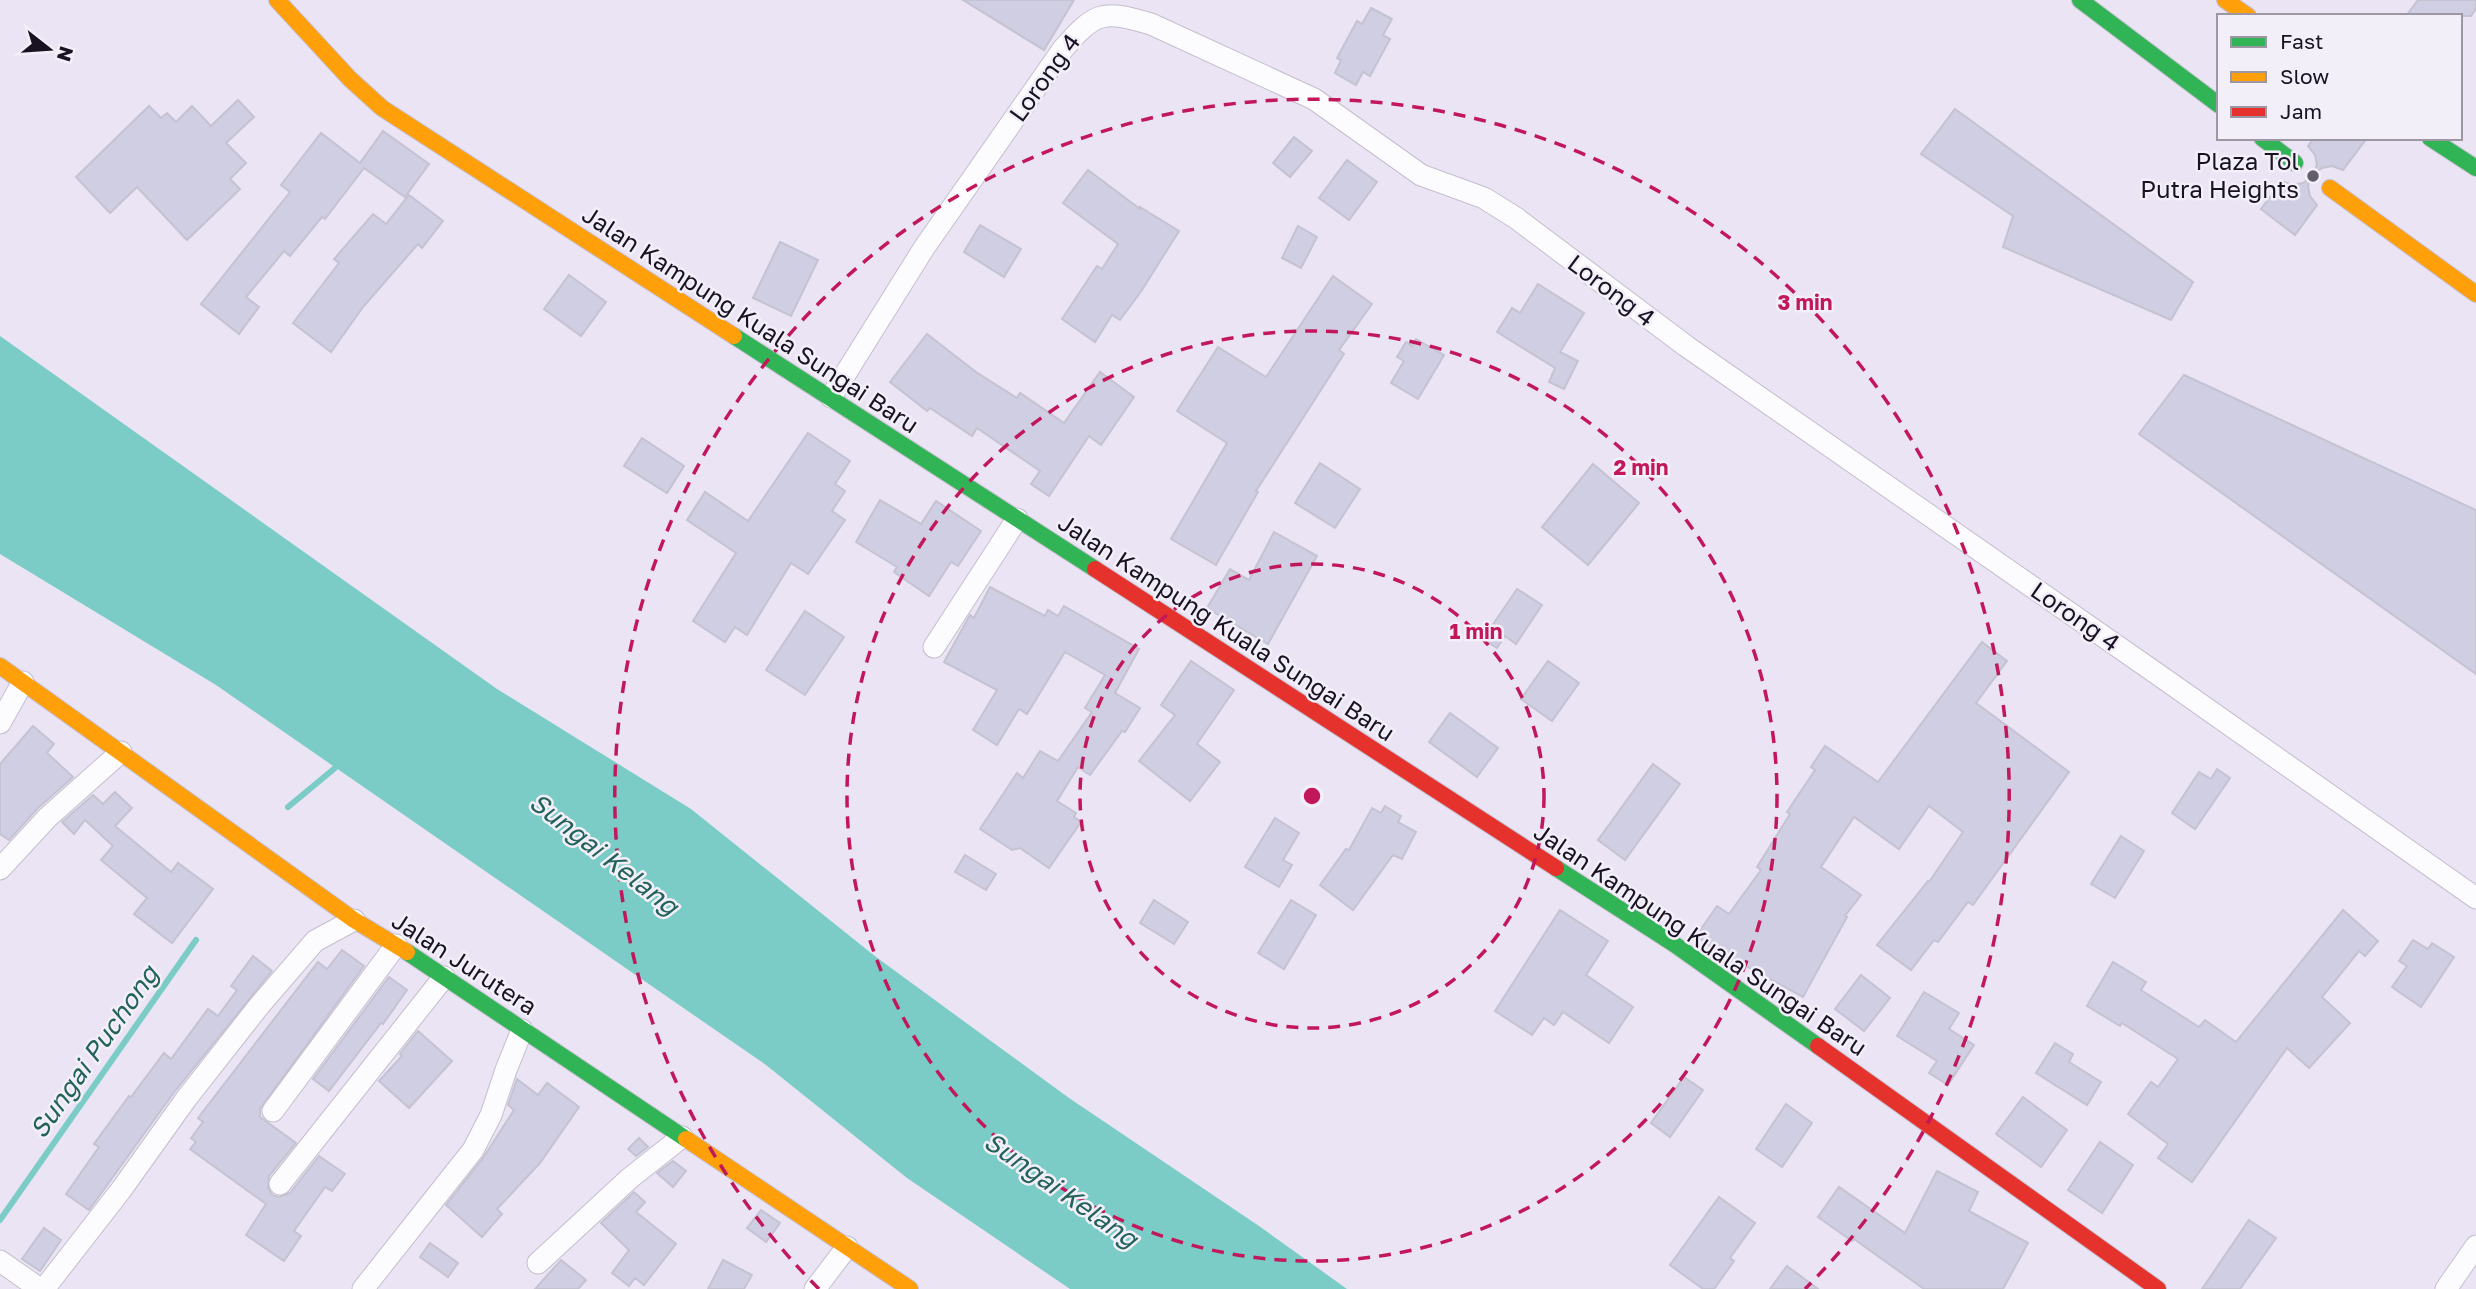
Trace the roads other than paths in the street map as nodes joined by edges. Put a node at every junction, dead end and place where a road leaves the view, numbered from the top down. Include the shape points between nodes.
1 (277, 0) edge
2 (2080, 0) edge
3 (2225, 0) edge
4 (2245, 14) edge
5 (2217, 103) edge
6 (2265, 140) edge
7 (2433, 140) edge
8 (2295, 163) dead end
9 (2476, 168) edge
10 (2330, 188) dead end
11 (2476, 274) edge
12 (2471, 291) edge
13 (831, 397) junction
14 (1017, 519) junction
15 (934, 647) dead end
16 (0, 666) edge
17 (23, 682) junction
18 (0, 723) edge
19 (121, 752) junction
20 (0, 869) edge
21 (2476, 898) edge
22 (354, 920) junction
23 (396, 945) junction
24 (444, 977) junction
25 (522, 1030) junction
26 (273, 1111) dead end
27 (682, 1137) junction
28 (280, 1184) dead end
29 (2476, 1246) edge
30 (847, 1247) junction
31 (0, 1261) edge
32 (538, 1263) dead end
33 (32, 1286) edge
34 (363, 1289) edge
35 (815, 1289) edge
36 (910, 1289) edge
37 (2158, 1289) edge
38 (2446, 1289) edge

1 - 13 main road, Jalan Kampung Kuala Sungai Baru via 382,108
2 - 5 main road
3 - 4 main road
6 - 8 main road
7 - 9 main road
10 - 12 main road
11 - 12 main road
13 - 14 main road, Jalan Kampung Kuala Sungai Baru
13 - 21 street, Lorong 4 via 924,248 1063,49 1102,14 1142,21 1314,99 1421,175 1484,198 1516,218 1686,346
14 - 15 street
14 - 37 main road, Jalan Kampung Kuala Sungai Baru via 1674,944
16 - 17 main road, Jalan Jurutera
17 - 18 street
17 - 19 main road, Jalan Jurutera
19 - 20 street via 48,817
19 - 22 main road, Jalan Jurutera
22 - 23 main road, Jalan Jurutera
22 - 33 street via 315,941 186,1099 121,1190
23 - 24 main road, Jalan Jurutera
23 - 26 street
24 - 25 main road, Jalan Jurutera
24 - 28 street
25 - 27 main road, Jalan Jurutera
25 - 34 street via 473,1150
27 - 30 main road, Jalan Jurutera
27 - 32 street
29 - 38 street
30 - 35 street
30 - 36 main road, Jalan Jurutera
31 - 33 street

